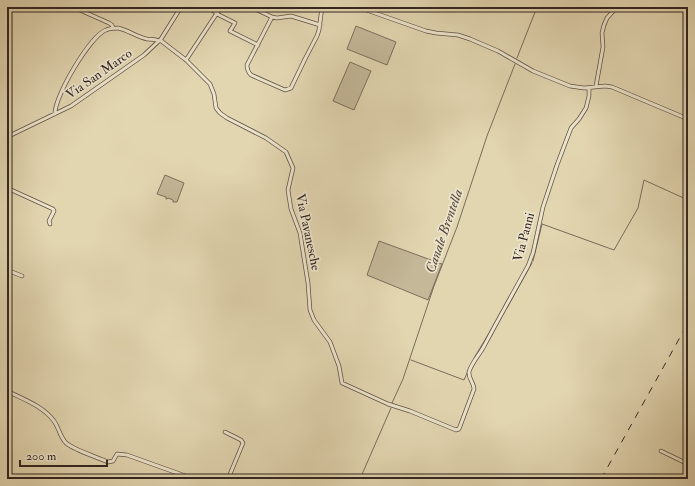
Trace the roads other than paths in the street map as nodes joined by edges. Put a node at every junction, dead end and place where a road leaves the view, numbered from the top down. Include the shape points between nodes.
1 (73, 7) edge
2 (181, 7) edge
3 (207, 7) edge
4 (222, 7) edge
5 (252, 7) edge
6 (322, 7) edge
7 (358, 7) edge
8 (617, 7) edge
9 (217, 14) junction
10 (272, 17) junction
11 (320, 25) junction
12 (113, 28) junction
13 (159, 40) junction
14 (258, 45) junction
15 (186, 60) junction
16 (596, 86) junction
17 (589, 88) junction
18 (55, 114) junction
19 (688, 118) edge
20 (8, 136) edge
21 (7, 188) edge
22 (50, 224) dead end
23 (7, 270) edge
24 (22, 276) dead end
25 (7, 391) edge
26 (458, 430) joint
27 (226, 432) dead end
28 (661, 451) dead end
29 (688, 464) edge
30 (194, 479) edge
31 (228, 479) edge

1 - 12 street via 109,23
2 - 13 street, Via San Marco
3 - 9 street
4 - 9 street
5 - 10 street
6 - 11 street
7 - 17 street via 426,31 464,37 498,51 554,80 570,86
8 - 16 street via 604,25
9 - 14 street via 235,23 230,31
9 - 15 street
10 - 11 street via 291,16
10 - 14 street
11 - 14 street via 291,88 287,90 248,73 247,65
12 - 13 street via 143,38
12 - 18 street via 104,30 90,43 69,77
13 - 15 street, Via Pavanesche
13 - 18 street, Via San Marco via 144,55 74,104
15 - 26 street, Via Pavanesche via 210,84 216,108 220,113 286,152 293,168 288,190 291,209 300,234 310,310 330,342 342,383 388,404
16 - 17 street
16 - 19 street via 620,90
17 - 26 street, Via Panni via 586,108 571,128 557,165 543,206 528,266 470,370 469,375 474,389
18 - 20 street, Via San Marco
21 - 22 street via 54,209
23 - 24 street
25 - 30 street via 48,415 64,442 71,446 108,462 113,461 117,454 127,455
27 - 31 street via 243,443
28 - 29 street

